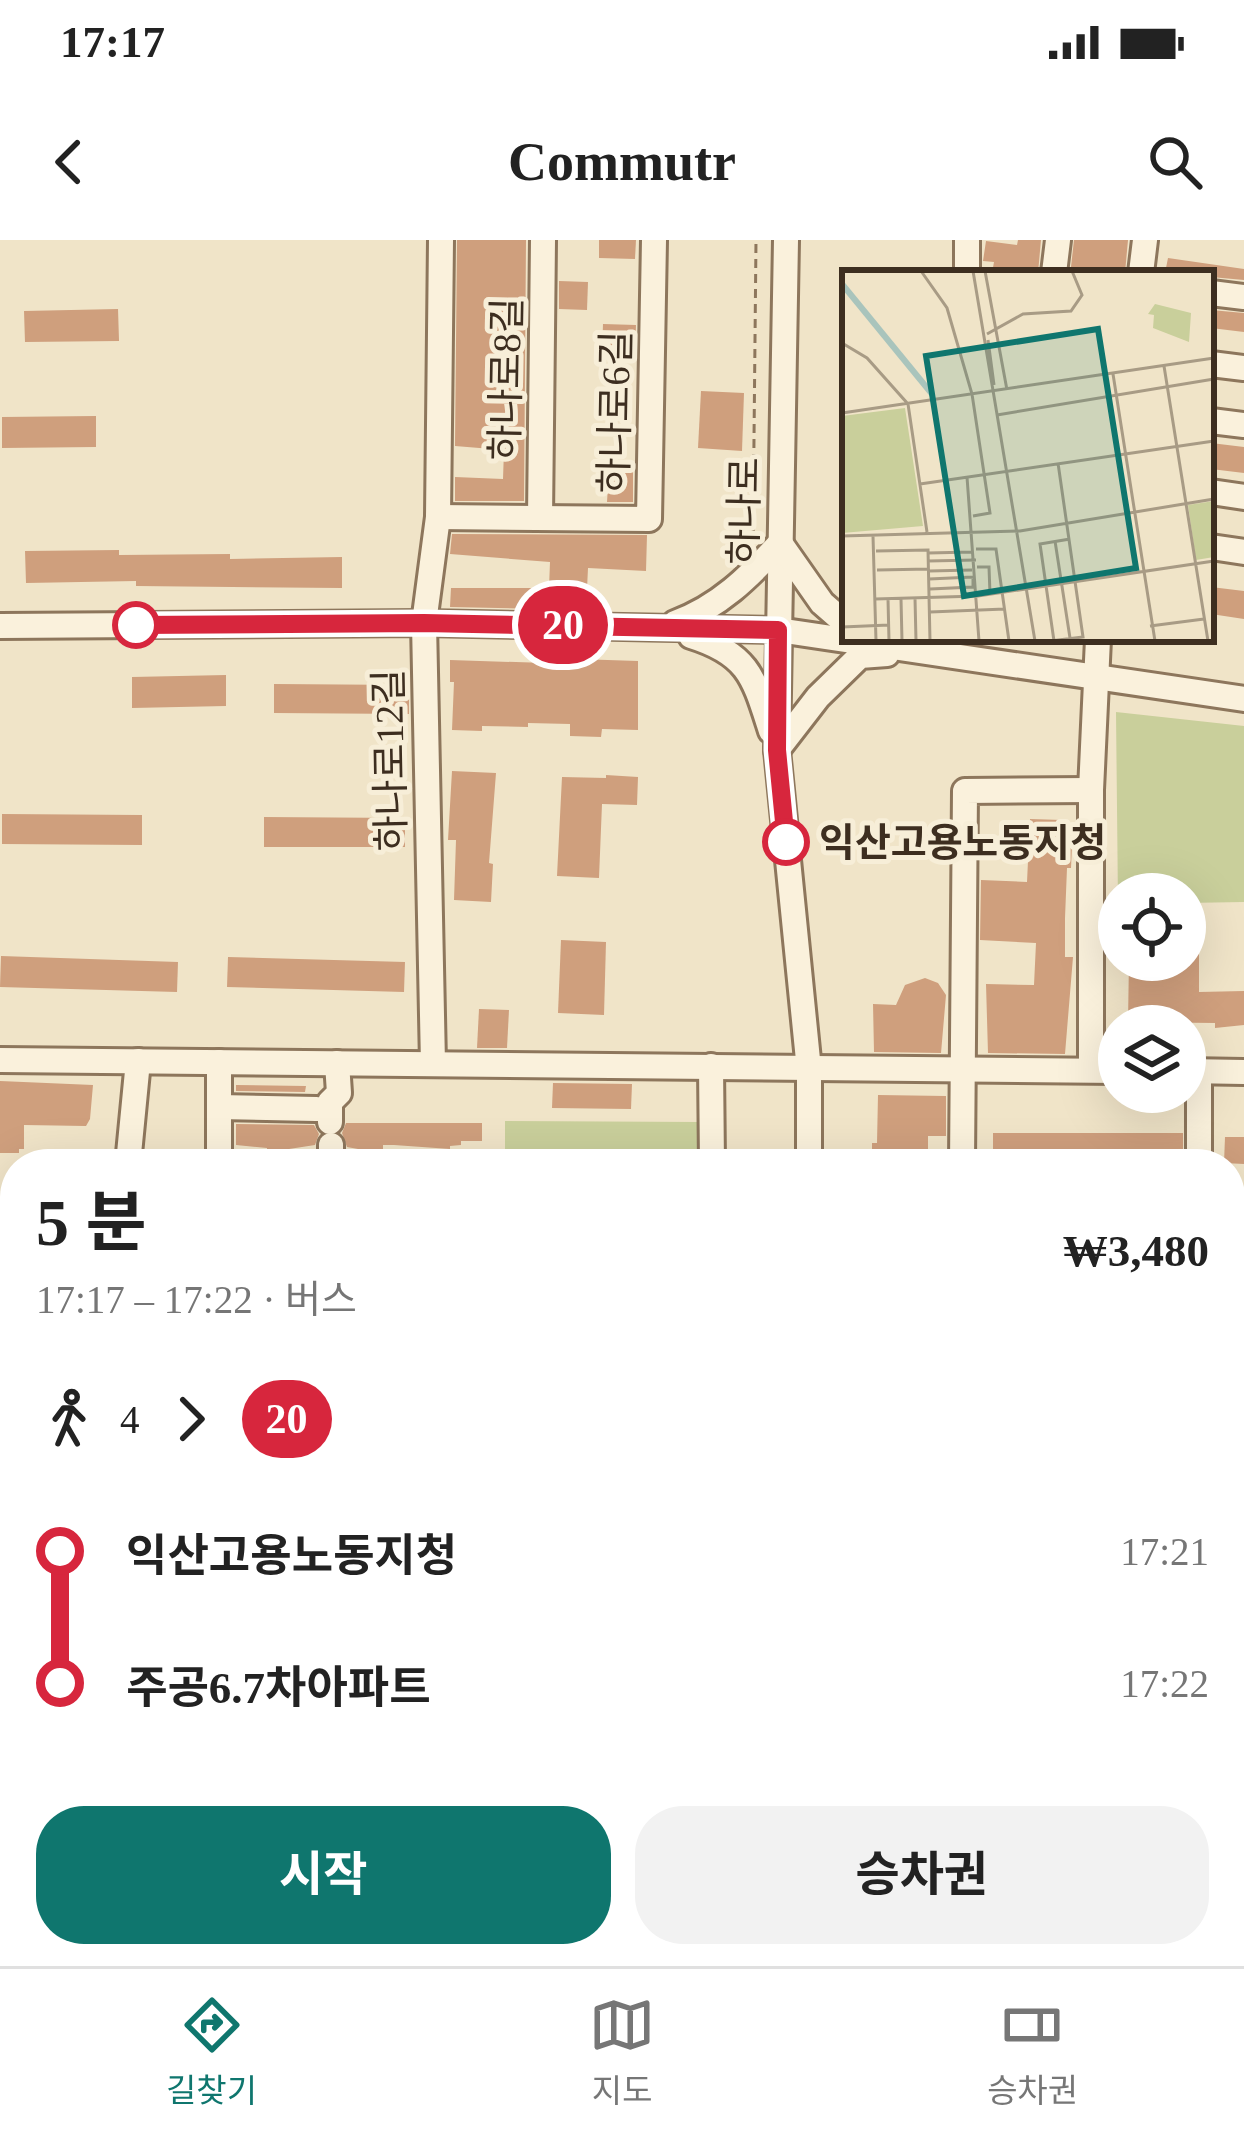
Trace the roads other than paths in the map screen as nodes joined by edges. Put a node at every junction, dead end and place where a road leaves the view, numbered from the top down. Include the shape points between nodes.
1 (441, 240) edge
2 (543, 240) edge
3 (654, 240) edge
4 (785, 240) edge
5 (1058, 240) edge
6 (1145, 240) edge
7 (1054, 270) edge
8 (1141, 270) edge
9 (1214, 293) edge
10 (1244, 297) edge
11 (1214, 364) edge
12 (1244, 368) edge
13 (1214, 421) edge
14 (1244, 425) edge
15 (1214, 492) edge
16 (1244, 496) edge
17 (438, 517) junction
18 (540, 518) junction
19 (780, 543) junction
20 (1214, 548) edge
21 (1244, 552) edge
22 (842, 620) edge
23 (424, 623) junction
24 (0, 626) edge
25 (661, 628) junction
26 (778, 630) junction
27 (842, 640) edge
28 (854, 642) edge
29 (883, 642) edge
30 (1098, 642) edge
31 (917, 652) junction
32 (1094, 680) junction
33 (1244, 699) edge
34 (777, 750) junction
35 (1091, 790) junction
36 (0, 1060) edge
37 (138, 1061) junction
38 (219, 1062) junction
39 (337, 1063) junction
40 (433, 1064) junction
41 (711, 1066) junction
42 (809, 1070) junction
43 (962, 1070) junction
44 (1091, 1070) junction
45 (1098, 1070) edge
46 (1206, 1071) edge
47 (1244, 1072) edge
48 (219, 1108) junction
49 (1195, 1113) edge
50 (324, 1128) edge
51 (129, 1149) edge
52 (219, 1149) edge
53 (712, 1149) edge
54 (809, 1149) edge
55 (962, 1149) edge
56 (1198, 1149) edge

1 - 17 street, 하나로12길
2 - 18 street, 하나로8길
3 - 18 street, 하나로6길 via 649,519
4 - 19 street, 하나로
5 - 7 street
6 - 8 street
9 - 10 street
11 - 12 street
13 - 14 street
15 - 16 street
17 - 18 street, 하나로6길
17 - 23 street, 하나로12길
19 - 22 street
19 - 25 street via 703,613
19 - 26 street, 하나로
20 - 21 street
23 - 24 street
23 - 25 street
23 - 40 street, 하나로12길
25 - 26 street
25 - 34 street via 721,645 754,677
26 - 27 street
26 - 34 street, 하나로
28 - 31 street
29 - 31 street
30 - 32 street
31 - 32 street
31 - 34 street via 860,656
32 - 33 street
32 - 35 street
34 - 42 street, 하나로
35 - 43 street via 965,791
35 - 44 street
36 - 37 street
37 - 38 street
37 - 51 street
38 - 39 street
38 - 48 street
39 - 40 street
39 - 50 street via 339,1094
40 - 41 street
41 - 42 street
41 - 53 street
42 - 43 street
42 - 54 street, 하나로
43 - 44 street
43 - 55 street
44 - 45 street
46 - 47 street
48 - 50 street
48 - 52 street
49 - 56 street

